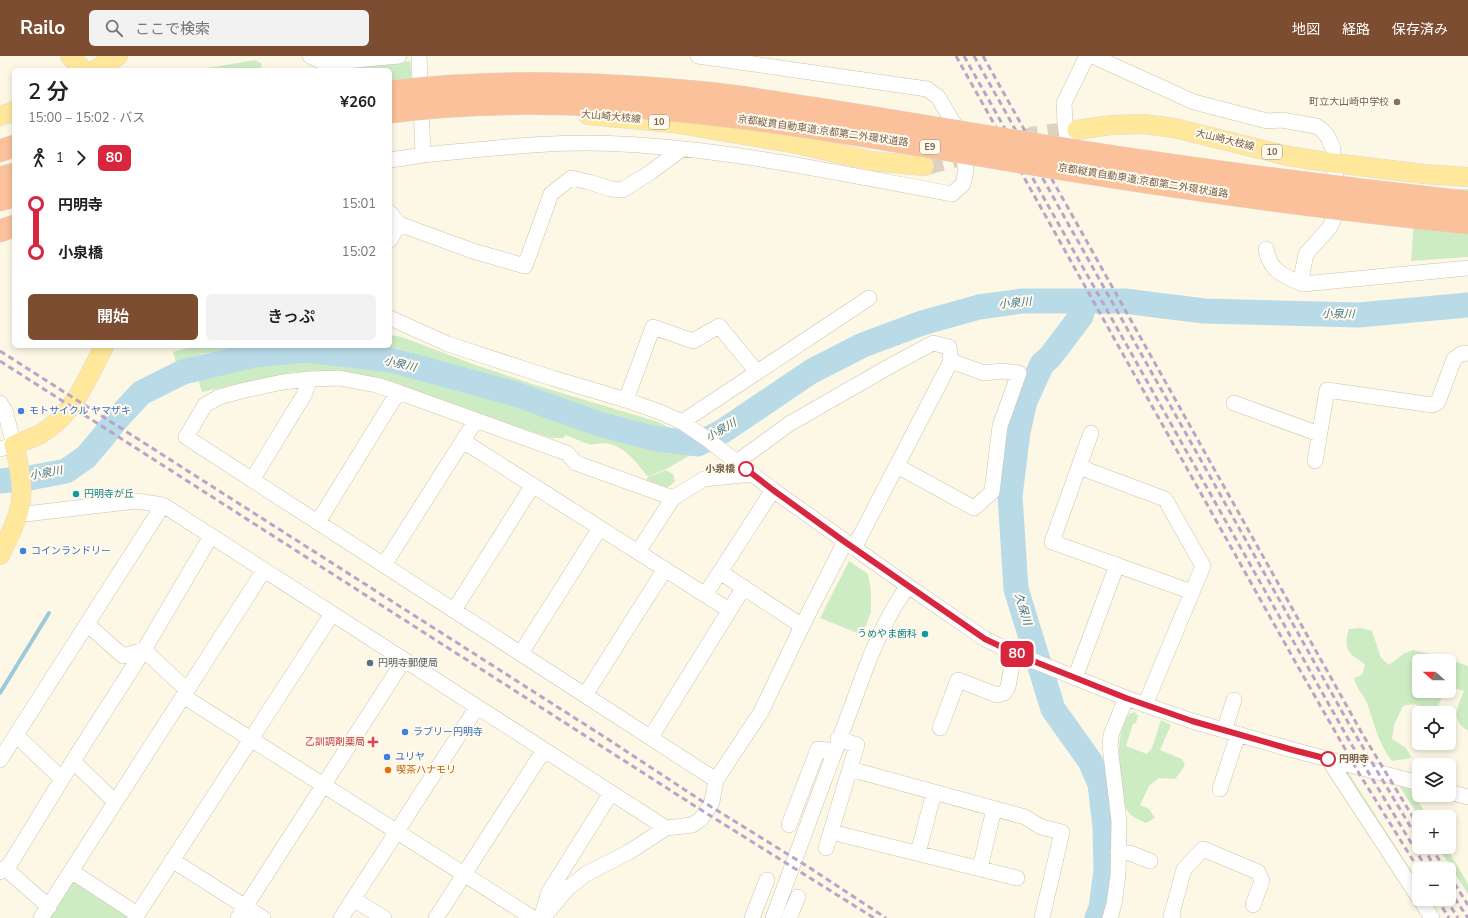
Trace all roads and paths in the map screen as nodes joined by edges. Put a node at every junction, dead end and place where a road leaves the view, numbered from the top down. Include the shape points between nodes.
1 (70, 56) edge
2 (118, 56) edge
3 (310, 56) edge
4 (399, 56) edge
5 (420, 56) edge
6 (698, 56) edge
7 (1087, 56) edge
8 (1095, 56) edge
9 (761, 60) edge
10 (81, 68) edge
11 (98, 68) edge
12 (395, 91) edge
13 (492, 104) junction
14 (12, 112) edge
15 (392, 112) edge
16 (0, 116) edge
17 (422, 120) junction
18 (392, 122) edge
19 (392, 122) edge
20 (1077, 130) tunnel mouth
21 (12, 147) edge
22 (682, 149) junction
23 (0, 152) edge
24 (423, 155) junction
25 (392, 160) edge
26 (1333, 163) junction
27 (924, 166) tunnel mouth
28 (12, 175) edge
29 (1468, 177) edge
30 (0, 178) edge
31 (12, 197) edge
32 (0, 200) edge
33 (1468, 202) edge
34 (1336, 213) junction
35 (394, 218) edge
36 (1468, 223) edge
37 (12, 227) edge
38 (392, 229) edge
39 (0, 231) edge
40 (1266, 249) dead end
41 (1468, 268) edge
42 (1302, 284) junction
43 (1277, 285) dead end
44 (869, 298) dead end
45 (392, 319) edge
46 (103, 348) edge
47 (1468, 353) edge
48 (951, 361) junction
49 (757, 372) junction
50 (310, 379) junction
51 (398, 392) junction
52 (626, 400) junction
53 (1234, 403) dead end
54 (2, 409) edge
55 (476, 420) junction
56 (685, 424) junction
57 (1091, 433) dead end
58 (1319, 434) junction
59 (463, 441) junction
60 (10, 449) edge
61 (733, 459) junction
62 (1314, 461) dead end
63 (897, 466) junction
64 (1079, 467) junction
65 (752, 474) junction
66 (252, 480) junction
67 (533, 486) junction
68 (773, 490) junction
69 (673, 498) junction
70 (162, 505) junction
71 (19, 507) junction
72 (318, 522) junction
73 (600, 528) junction
74 (212, 536) junction
75 (849, 545) junction
76 (638, 552) junction
77 (0, 555) edge
78 (384, 565) junction
79 (1117, 565) junction
80 (665, 569) junction
81 (264, 570) junction
82 (720, 572) junction
83 (908, 586) junction
84 (744, 588) junction
85 (1192, 592) junction
86 (705, 594) junction
87 (454, 610) junction
88 (729, 610) junction
89 (332, 614) junction
90 (87, 624) junction
91 (802, 626) junction
92 (144, 650) junction
93 (521, 653) junction
94 (1019, 655) junction
95 (404, 660) junction
96 (1075, 678) junction
97 (185, 693) junction
98 (585, 695) junction
99 (1126, 698) junction
100 (1234, 700) dead end
101 (1145, 705) junction
102 (477, 707) junction
103 (940, 728) dead end
104 (1231, 732) junction
105 (16, 735) junction
106 (651, 737) junction
107 (250, 739) junction
108 (836, 745) junction
109 (544, 750) junction
110 (1328, 759) junction
111 (0, 760) edge
112 (73, 761) junction
113 (850, 769) junction
114 (62, 779) junction
115 (716, 780) junction
116 (1412, 781) edge
117 (324, 785) junction
118 (1220, 790) dead end
119 (934, 792) junction
120 (611, 793) junction
121 (1456, 794) edge
122 (1468, 797) edge
123 (116, 802) junction
124 (994, 809) junction
125 (789, 825) dead end
126 (666, 828) junction
127 (397, 832) junction
128 (831, 832) junction
129 (826, 848) dead end
130 (1118, 852) junction
131 (918, 853) junction
132 (172, 860) junction
133 (1150, 861) dead end
134 (980, 868) junction
135 (2, 870) edge
136 (72, 871) junction
137 (464, 874) junction
138 (1017, 878) dead end
139 (767, 880) dead end
140 (1412, 887) edge
141 (798, 897) dead end
142 (353, 899) junction
143 (1253, 906) dead end
144 (1424, 906) edge
145 (45, 912) edge
146 (242, 912) edge
147 (136, 916) edge
148 (263, 918) edge
149 (341, 918) edge
150 (384, 918) edge
151 (436, 918) edge
152 (533, 918) edge
153 (542, 918) edge
154 (752, 918) edge
155 (773, 918) edge
156 (789, 918) edge
157 (1042, 918) edge
158 (1110, 918) edge
159 (1173, 918) edge
160 (1432, 918) edge

1 - 10 main road
2 - 11 main road
3 - 4 street via 325,63
5 - 17 street
6 - 9 street
7 - 34 street via 1064,103 1072,175
8 - 26 street via 1194,102 1267,120 1316,126 1328,137 1333,149
9 - 22 street via 927,89 938,97 959,132 966,170 963,184 952,194 780,162
12 - 33 highway, 京都縦貫自動車道;京都第二外環状道路 / E9, bridge via 493,85 580,84 719,94 1090,154
13 - 15 highway, 京都縦貫自動車道;京都第二外環状道路 / E9, bridge
13 - 19 highway, bridge
13 - 36 highway, 京都縦貫自動車道;京都第二外環状道路 / E9, bridge via 652,108 716,115 829,130 1267,200
14 - 16 main road
17 - 18 main road, 大山崎大枝線 / 10
17 - 24 street
17 - 27 main road, 大山崎大枝線 / 10 via 493,114 585,114 673,123 797,144 871,161
20 - 26 main road, 大山崎大枝線 / 10 via 1144,124 1174,128 1288,156
21 - 23 highway
22 - 24 street via 619,144 558,144
22 - 35 street via 622,190 570,178 551,194 525,266 473,251
24 - 25 street
26 - 29 main road, 大山崎大枝線 / 10
26 - 34 street via 1338,187
28 - 30 highway
31 - 32 highway
34 - 42 street via 1330,227 1306,254
35 - 38 street
37 - 39 highway
40 - 42 street via 1268,259 1276,270
41 - 42 street
42 - 43 street
44 - 49 street
45 - 52 street via 448,344
46 - 60 main road via 66,413 42,433
47 - 58 street via 1454,359 1438,402 1432,405 1327,390
48 - 61 street via 949,347 933,343 789,424
48 - 63 street
48 - 63 street via 984,373 1019,373 1000,426 992,492 974,508
49 - 52 street via 719,326 693,341 652,327
49 - 56 street
50 - 51 street via 339,378
50 - 66 street via 304,395
50 - 66 street via 283,382 219,397 205,405 186,437
51 - 55 street
51 - 72 street
52 - 56 street
53 - 58 street
54 - 60 street
55 - 59 street
55 - 69 street via 566,453 576,463
56 - 61 street
57 - 64 street
58 - 62 street
59 - 67 street
59 - 78 street
60 - 71 main road
61 - 65 street
63 - 75 street
64 - 79 street via 1052,542
64 - 85 street via 1165,499 1203,566
65 - 68 street
65 - 69 street via 704,479
66 - 72 street
67 - 73 street
67 - 87 street
68 - 75 street
68 - 82 street
69 - 76 street
70 - 71 street via 136,501
70 - 74 street
70 - 90 street
71 - 77 main road
72 - 78 street
73 - 76 street
73 - 93 street
74 - 81 street
74 - 92 street
75 - 83 street
75 - 91 street
76 - 80 street
78 - 87 street
79 - 85 street
79 - 96 street
80 - 86 street
80 - 98 street
81 - 89 street
81 - 97 street
82 - 84 street
82 - 86 street
83 - 94 street via 985,639
83 - 108 street via 883,626
84 - 88 street
84 - 91 street
85 - 101 street
86 - 88 street
87 - 93 street
88 - 106 street
89 - 95 street
89 - 107 street
90 - 92 street via 123,656
90 - 105 street
91 - 115 street via 761,712
92 - 97 street
92 - 112 street
93 - 98 street
94 - 96 street
94 - 103 street via 1004,693 997,695 958,680
95 - 102 street
95 - 117 street
96 - 99 street
97 - 107 street
97 - 123 street
98 - 106 street
99 - 101 street
99 - 130 street via 1111,735 1110,746 1119,821
100 - 104 street
101 - 104 street
102 - 109 street
102 - 127 street
104 - 110 street
104 - 118 street
105 - 111 street
105 - 114 street
106 - 115 street
107 - 117 street
107 - 132 street
108 - 113 street via 857,745
108 - 125 street via 818,749
108 - 155 street
109 - 120 street
109 - 137 street
110 - 116 street
110 - 140 street
112 - 114 street
112 - 123 street
113 - 119 street
113 - 128 street
114 - 135 street via 10,864
115 - 126 street via 712,802 701,819 692,825
117 - 127 street
117 - 146 street
119 - 124 street
119 - 131 street
120 - 126 street
120 - 153 street via 549,892
121 - 122 street
123 - 136 street
124 - 134 street
124 - 157 street via 1025,817 1041,827 1062,832
126 - 153 street via 629,852 586,874 568,888
127 - 137 street
127 - 142 street
128 - 129 street
128 - 131 street
130 - 133 street via 1130,852
130 - 158 street via 1118,875
131 - 134 street
132 - 146 street
132 - 147 street
134 - 138 street
135 - 145 street
136 - 145 street
136 - 147 street
137 - 151 street
137 - 152 street
139 - 154 street
141 - 156 street
142 - 149 street
142 - 150 street
143 - 159 street via 1262,881 1258,872 1203,849 1184,869 1171,917
144 - 160 street
146 - 148 street

